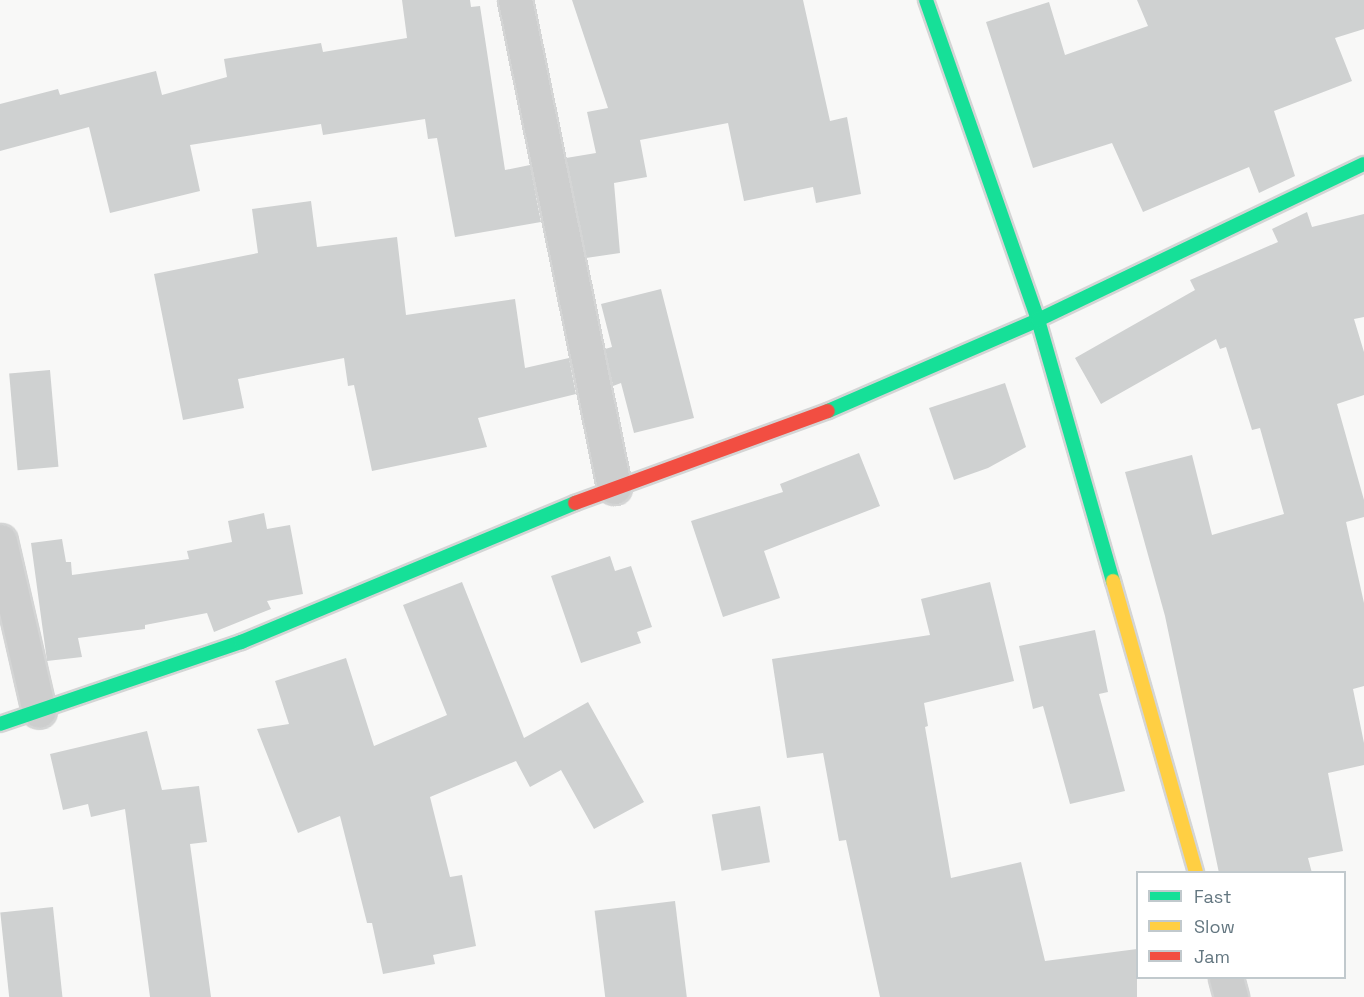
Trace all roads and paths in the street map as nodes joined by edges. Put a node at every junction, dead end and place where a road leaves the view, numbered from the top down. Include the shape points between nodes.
1 (516, 0) edge
2 (930, 1) edge
3 (1364, 164) edge
4 (1038, 320) junction
5 (614, 487) junction
6 (0, 541) edge
7 (39, 711) junction
8 (0, 724) edge
9 (1195, 871) edge
10 (1226, 979) edge
11 (1231, 997) edge

1 - 5 street
2 - 4 street
3 - 4 street
4 - 5 street via 818,415
4 - 9 street
5 - 7 street via 242,642
6 - 7 street
7 - 8 street
10 - 11 street

